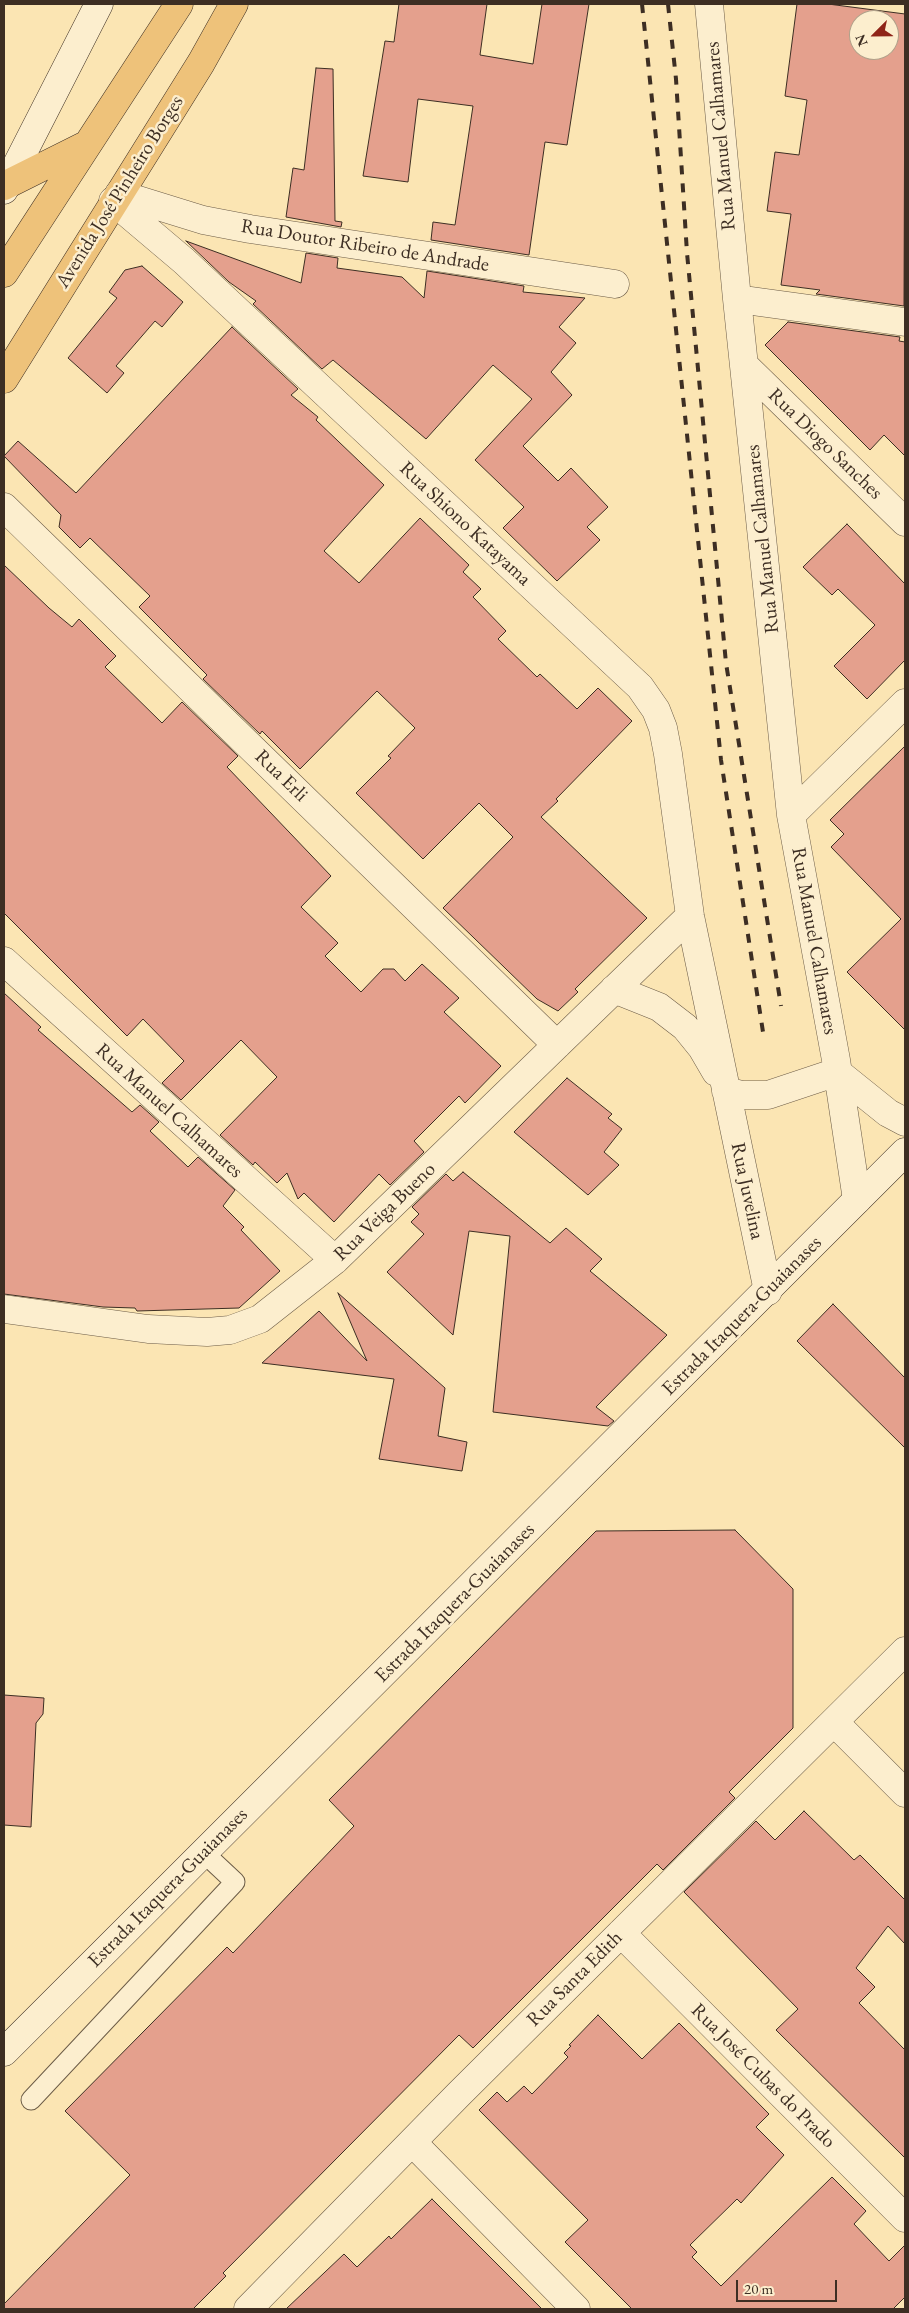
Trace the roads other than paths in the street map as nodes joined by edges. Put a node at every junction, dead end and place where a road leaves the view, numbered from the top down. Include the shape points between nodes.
1 (99, 4) edge
2 (179, 4) edge
3 (234, 4) edge
4 (709, 4) edge
5 (89, 144) junction
6 (5, 187) edge
7 (116, 198) junction
8 (4, 274) edge
9 (615, 284) dead end
10 (737, 299) junction
11 (905, 322) edge
12 (744, 366) junction
13 (4, 379) edge
14 (4, 507) edge
15 (905, 522) edge
16 (905, 703) edge
17 (791, 815) junction
18 (690, 916) junction
19 (4, 961) edge
20 (614, 989) junction
21 (558, 1045) junction
22 (837, 1072) junction
23 (726, 1091) junction
24 (905, 1122) edge
25 (905, 1152) edge
26 (857, 1200) junction
27 (335, 1260) junction
28 (768, 1291) junction
29 (4, 1309) edge
30 (905, 1651) edge
31 (834, 1722) junction
32 (905, 1793) edge
33 (204, 1852) junction
34 (622, 1933) junction
35 (4, 2052) edge
36 (31, 2100) dead end
37 (412, 2142) junction
38 (905, 2218) edge
39 (248, 2309) edge
40 (576, 2309) edge

1 - 6 street
2 - 5 main road
3 - 7 main road, Avenida José Pinheiro Borges via 201,64
4 - 10 street, Rua Manuel Calhamares
5 - 6 main road
5 - 8 main road
7 - 9 street, Rua Doutor Ribeiro de Andrade via 222,224
7 - 13 main road, Avenida José Pinheiro Borges
7 - 18 street, Rua Shiono Katayama via 640,687 656,710 665,736
10 - 11 street
10 - 12 street, Rua Manuel Calhamares
12 - 15 street, Rua Diogo Sanches
12 - 17 street, Rua Manuel Calhamares
14 - 21 street, Rua Erli
16 - 17 street
17 - 22 street, Rua Manuel Calhamares
18 - 20 street, Rua Veiga Bueno
18 - 23 street, Rua Juvelina
19 - 27 street, Rua Manuel Calhamares
20 - 21 street, Rua Veiga Bueno
20 - 23 street, Rua Juvelina via 659,1007 685,1027 702,1048
21 - 27 street, Rua Veiga Bueno
22 - 23 street via 768,1094 748,1096
22 - 24 street via 888,1113
22 - 26 street, Rua Manuel Calhamares
23 - 28 street, Rua Juvelina
25 - 26 street, Estrada Itaquera-Guaianases
26 - 28 street, Estrada Itaquera-Guaianases
27 - 29 street, Rua Veiga Bueno via 260,1319 230,1330 148,1329
28 - 33 street, Estrada Itaquera-Guaianases
30 - 31 street, Rua Santa Edith
31 - 32 street
31 - 34 street, Rua Santa Edith
33 - 35 street, Estrada Itaquera-Guaianases
33 - 36 lane via 235,1882
34 - 37 street, Rua Santa Edith
34 - 38 street, Rua José Cubas do Prado
37 - 39 street, Rua Santa Edith
37 - 40 street

